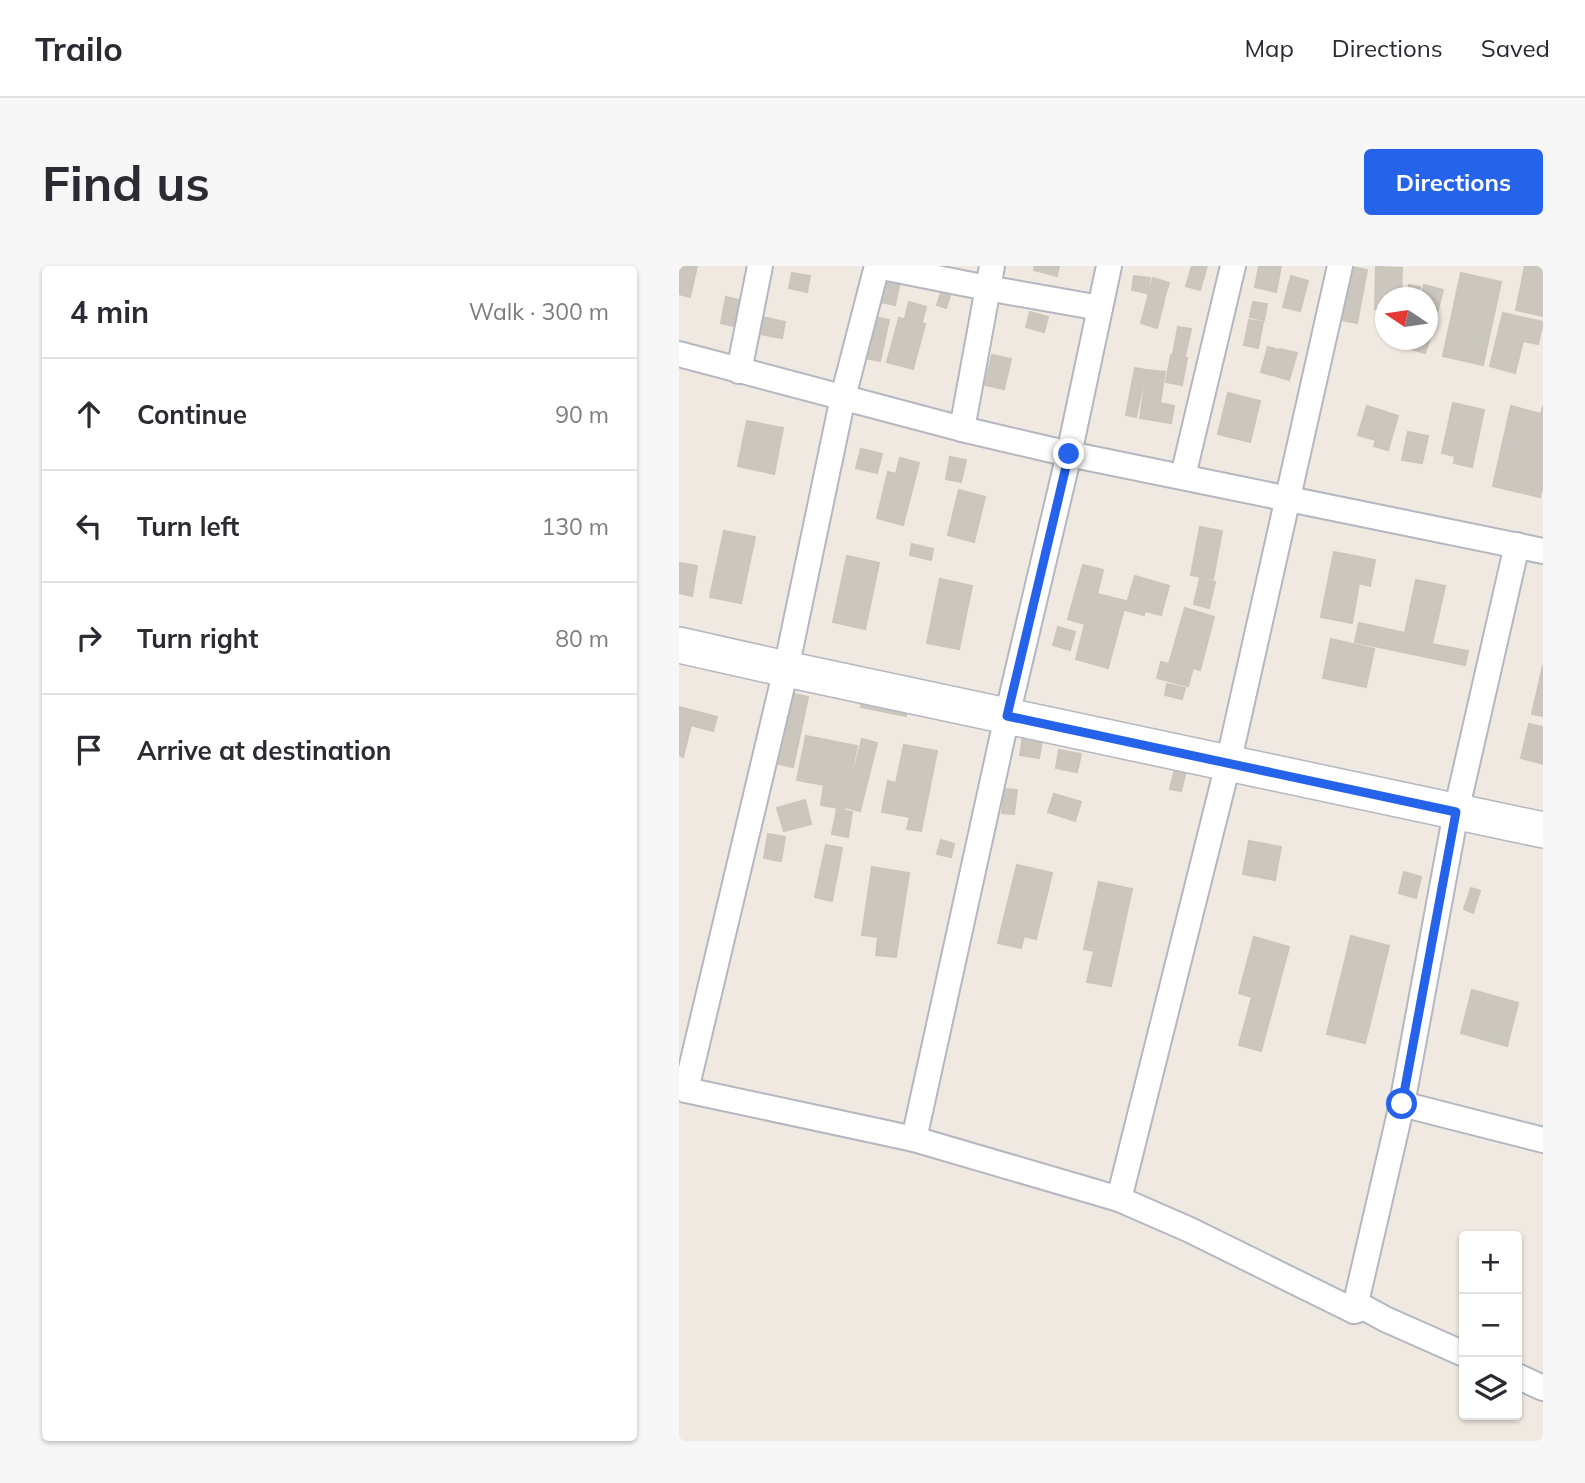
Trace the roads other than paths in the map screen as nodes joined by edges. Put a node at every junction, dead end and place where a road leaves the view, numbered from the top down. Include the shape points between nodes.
1 (761, 266) edge
2 (877, 266) edge
3 (1109, 266) edge
4 (1233, 266) edge
5 (1340, 266) edge
6 (990, 277) edge
7 (1100, 308) junction
8 (679, 354) edge
9 (739, 371) junction
10 (843, 397) junction
11 (962, 429) junction
12 (1069, 454) junction
13 (1183, 476) junction
14 (1289, 498) junction
15 (1517, 545) junction
16 (1543, 551) edge
17 (679, 645) edge
18 (786, 669) junction
19 (1007, 716) junction
20 (1228, 764) junction
21 (1456, 812) junction
22 (1543, 830) edge
23 (683, 1088) edge
24 (1402, 1104) junction
25 (915, 1139) junction
26 (1543, 1140) edge
27 (1119, 1199) junction
28 (1354, 1311) junction
29 (1459, 1351) edge
30 (1522, 1378) edge
31 (1543, 1388) edge

1 - 9 street
2 - 6 street
2 - 10 street
3 - 7 street
4 - 13 street
5 - 14 street
6 - 7 street
6 - 11 street
7 - 12 street
8 - 9 street
9 - 10 street
10 - 11 street
10 - 18 street
11 - 12 street
12 - 13 street
12 - 19 street
13 - 14 street
14 - 15 street
14 - 20 street
15 - 16 street
15 - 21 street
17 - 18 street
18 - 19 street
18 - 23 street
19 - 20 street
19 - 25 street
20 - 21 street
20 - 27 street
21 - 22 street
21 - 24 street
23 - 25 street
24 - 26 street
24 - 28 street
25 - 27 street
27 - 28 street
28 - 29 street via 1365,1308
30 - 31 street

